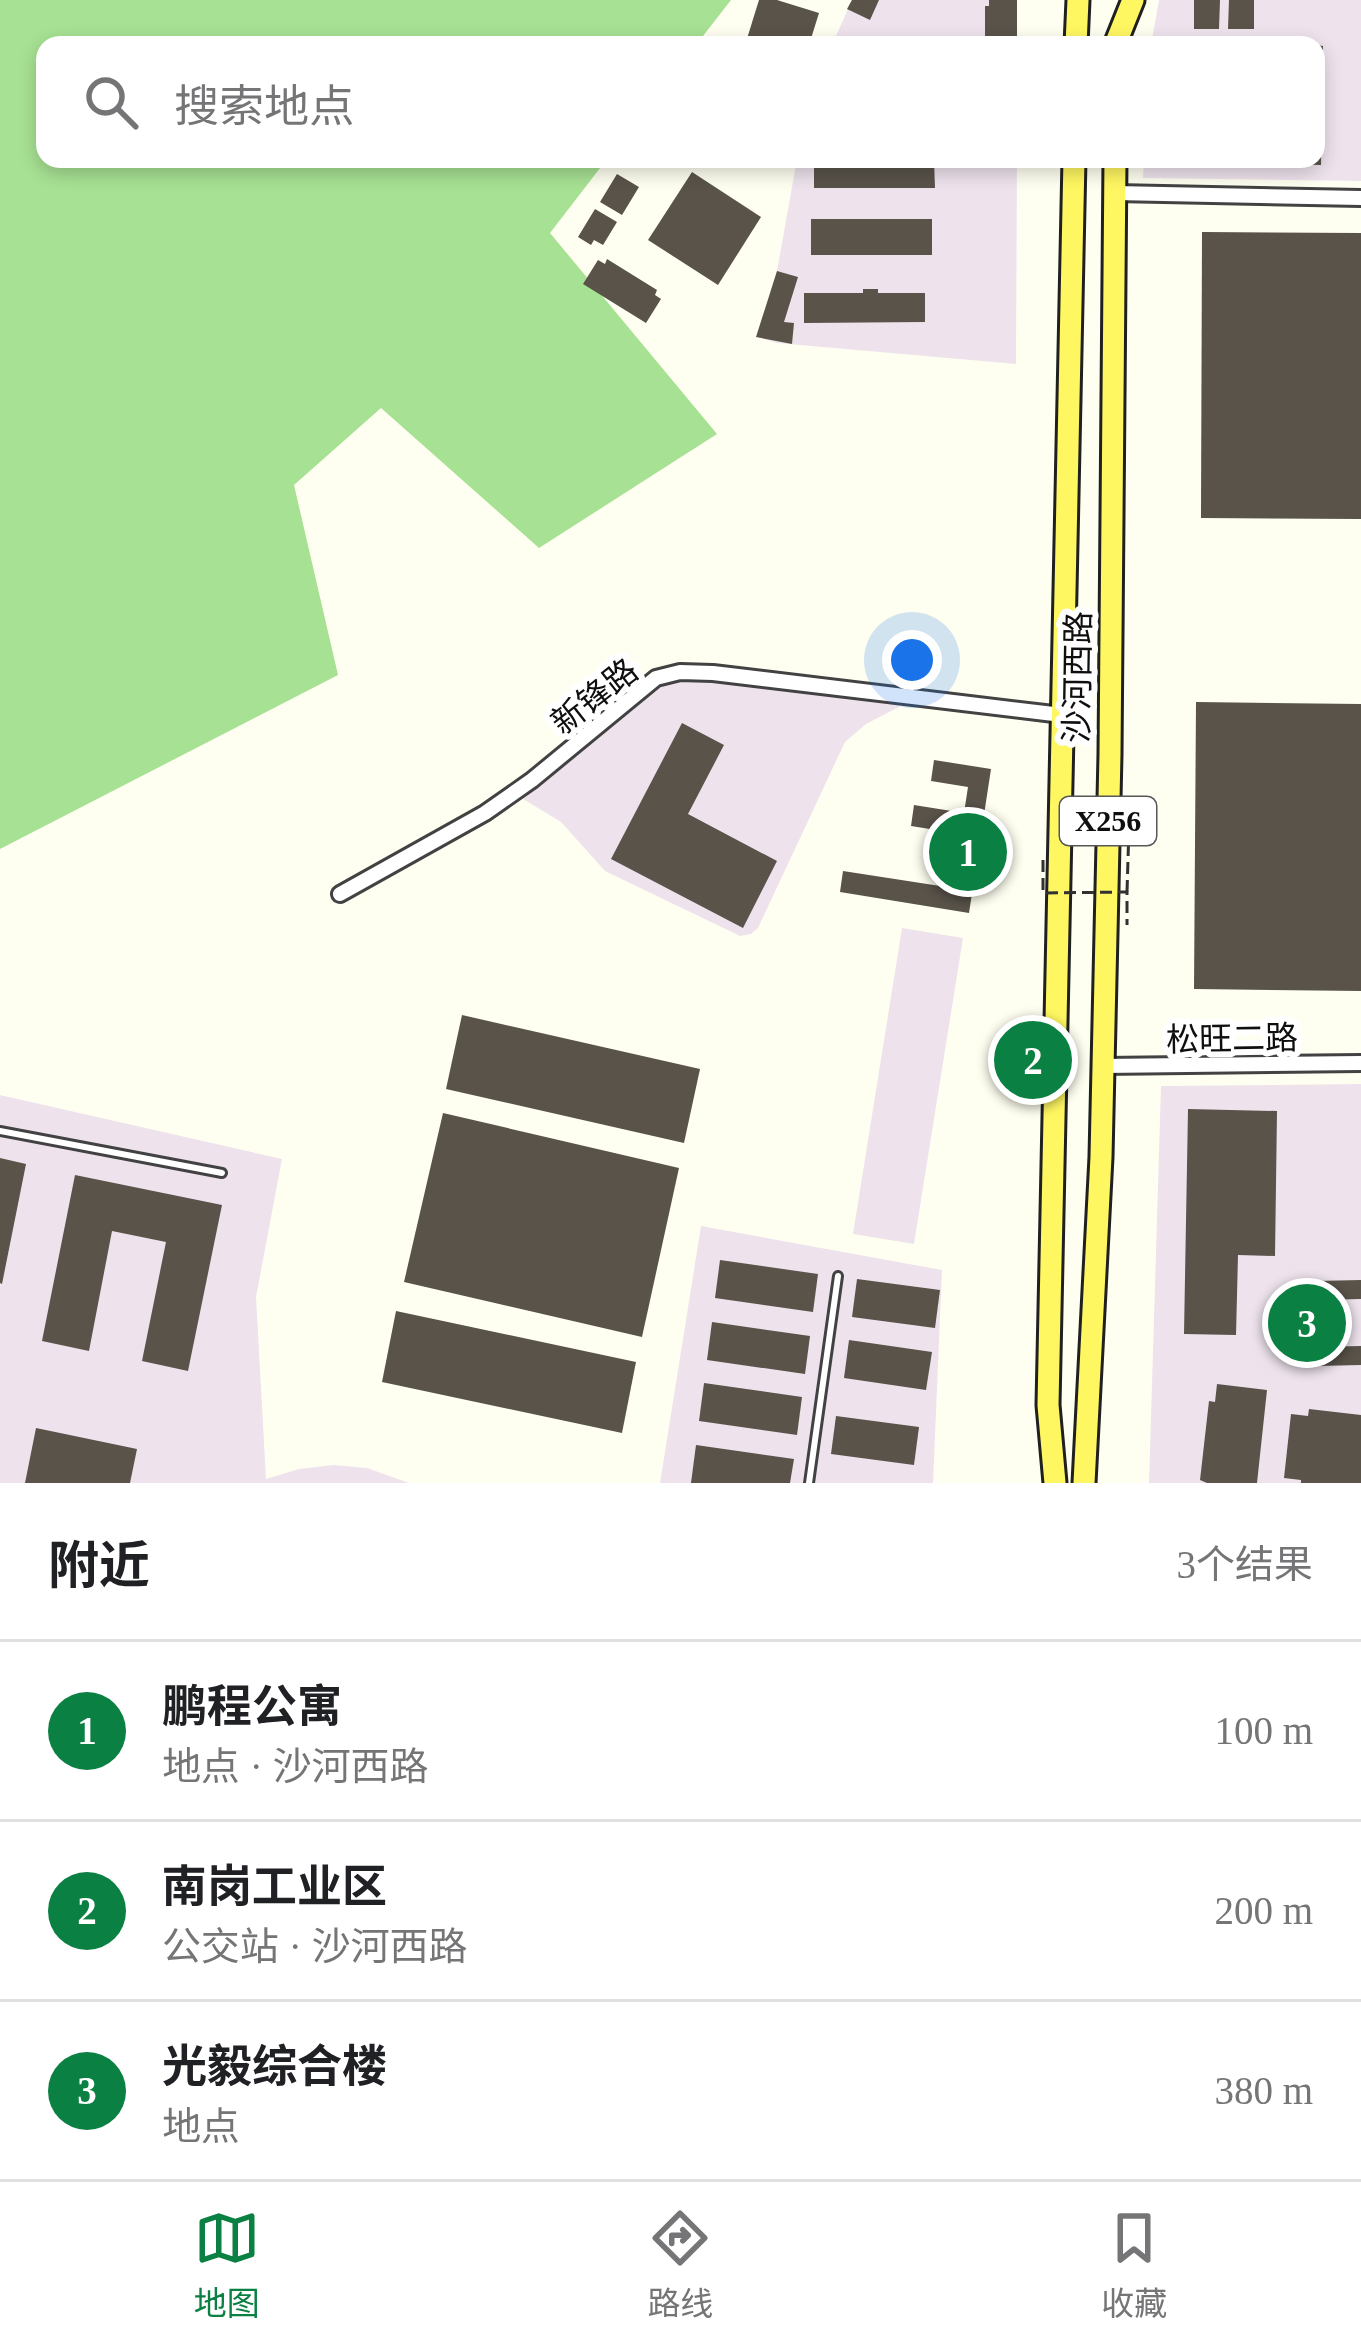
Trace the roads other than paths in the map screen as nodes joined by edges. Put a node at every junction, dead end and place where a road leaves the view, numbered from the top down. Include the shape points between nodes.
1 (1078, 0) edge
2 (1112, 0) edge
3 (1133, 0) edge
4 (1076, 36) edge
5 (1114, 36) edge
6 (1118, 36) edge
7 (1074, 168) edge
8 (1114, 168) edge
9 (1115, 193) junction
10 (1361, 198) edge
11 (1062, 716) junction
12 (340, 894) dead end
13 (1361, 1063) edge
14 (1103, 1066) junction
15 (0, 1131) edge
16 (222, 1173) dead end
17 (838, 1276) dead end
18 (1054, 1475) edge
19 (809, 1483) edge
20 (1080, 1483) edge

1 - 4 main road
2 - 5 main road
3 - 6 main road
7 - 11 main road, 沙河西路 / X256
8 - 9 main road, 沙河西路 / X256
9 - 10 street
9 - 14 main road, 沙河西路 / X256
11 - 12 street, 新锋路 via 680,672 656,678 485,813
11 - 18 main road, 沙河西路 / X256 via 1048,1405
13 - 14 street, 松旺二路
14 - 20 main road, 沙河西路 / X256
15 - 16 lane
17 - 19 lane
18 - 20 main road

